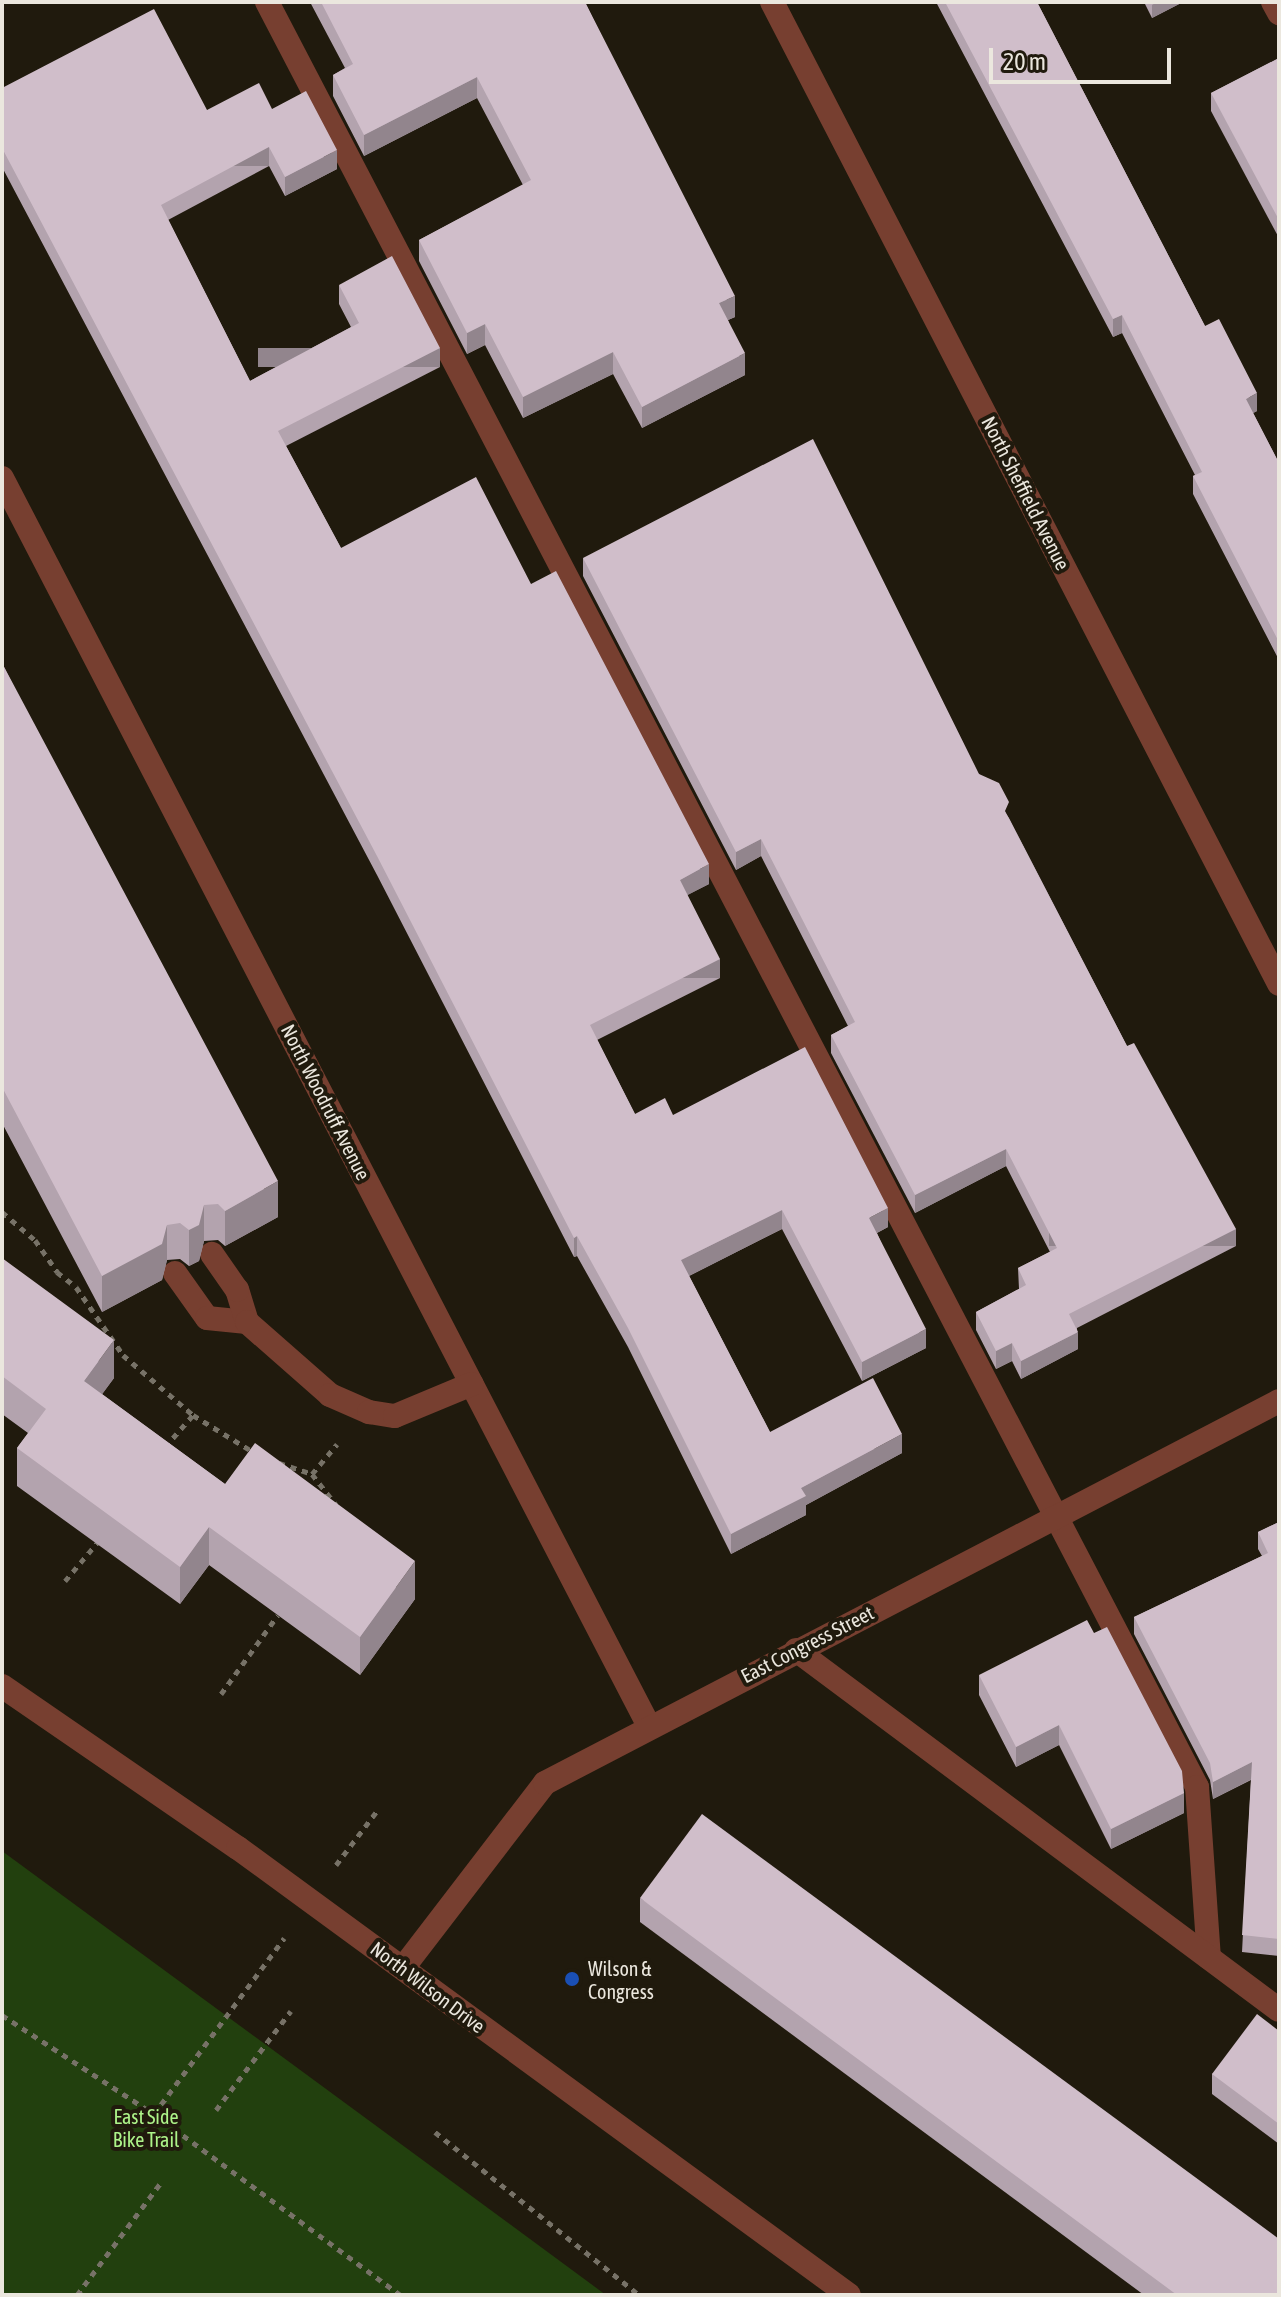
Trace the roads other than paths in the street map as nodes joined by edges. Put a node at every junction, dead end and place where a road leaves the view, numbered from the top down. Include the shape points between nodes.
1 (267, 2) edge
2 (772, 2) edge
3 (1273, 2) edge
4 (1279, 13) edge
5 (2, 478) edge
6 (1279, 984) edge
7 (212, 1254) edge
8 (175, 1273) edge
9 (247, 1322) junction
10 (472, 1384) junction
11 (1279, 1401) edge
12 (1057, 1516) junction
13 (796, 1650) junction
14 (2, 1686) edge
15 (649, 1726) junction
16 (1209, 1958) junction
17 (403, 1968) junction
18 (1279, 2010) edge
19 (849, 2295) edge

1 - 12 street
2 - 6 street, North Sheffield Avenue
3 - 4 street
5 - 10 street, North Woodruff Avenue
7 - 9 street via 237,1290
8 - 9 street via 207,1318
9 - 10 street via 330,1395 369,1412 395,1416
10 - 15 street, North Woodruff Avenue
11 - 12 street, East Congress Street
12 - 13 street, East Congress Street
12 - 16 street via 1197,1787
13 - 15 street, East Congress Street
13 - 16 street
14 - 17 street, North Wilson Drive
15 - 17 street, East Congress Street via 545,1783
16 - 18 street
17 - 19 street, North Wilson Drive

